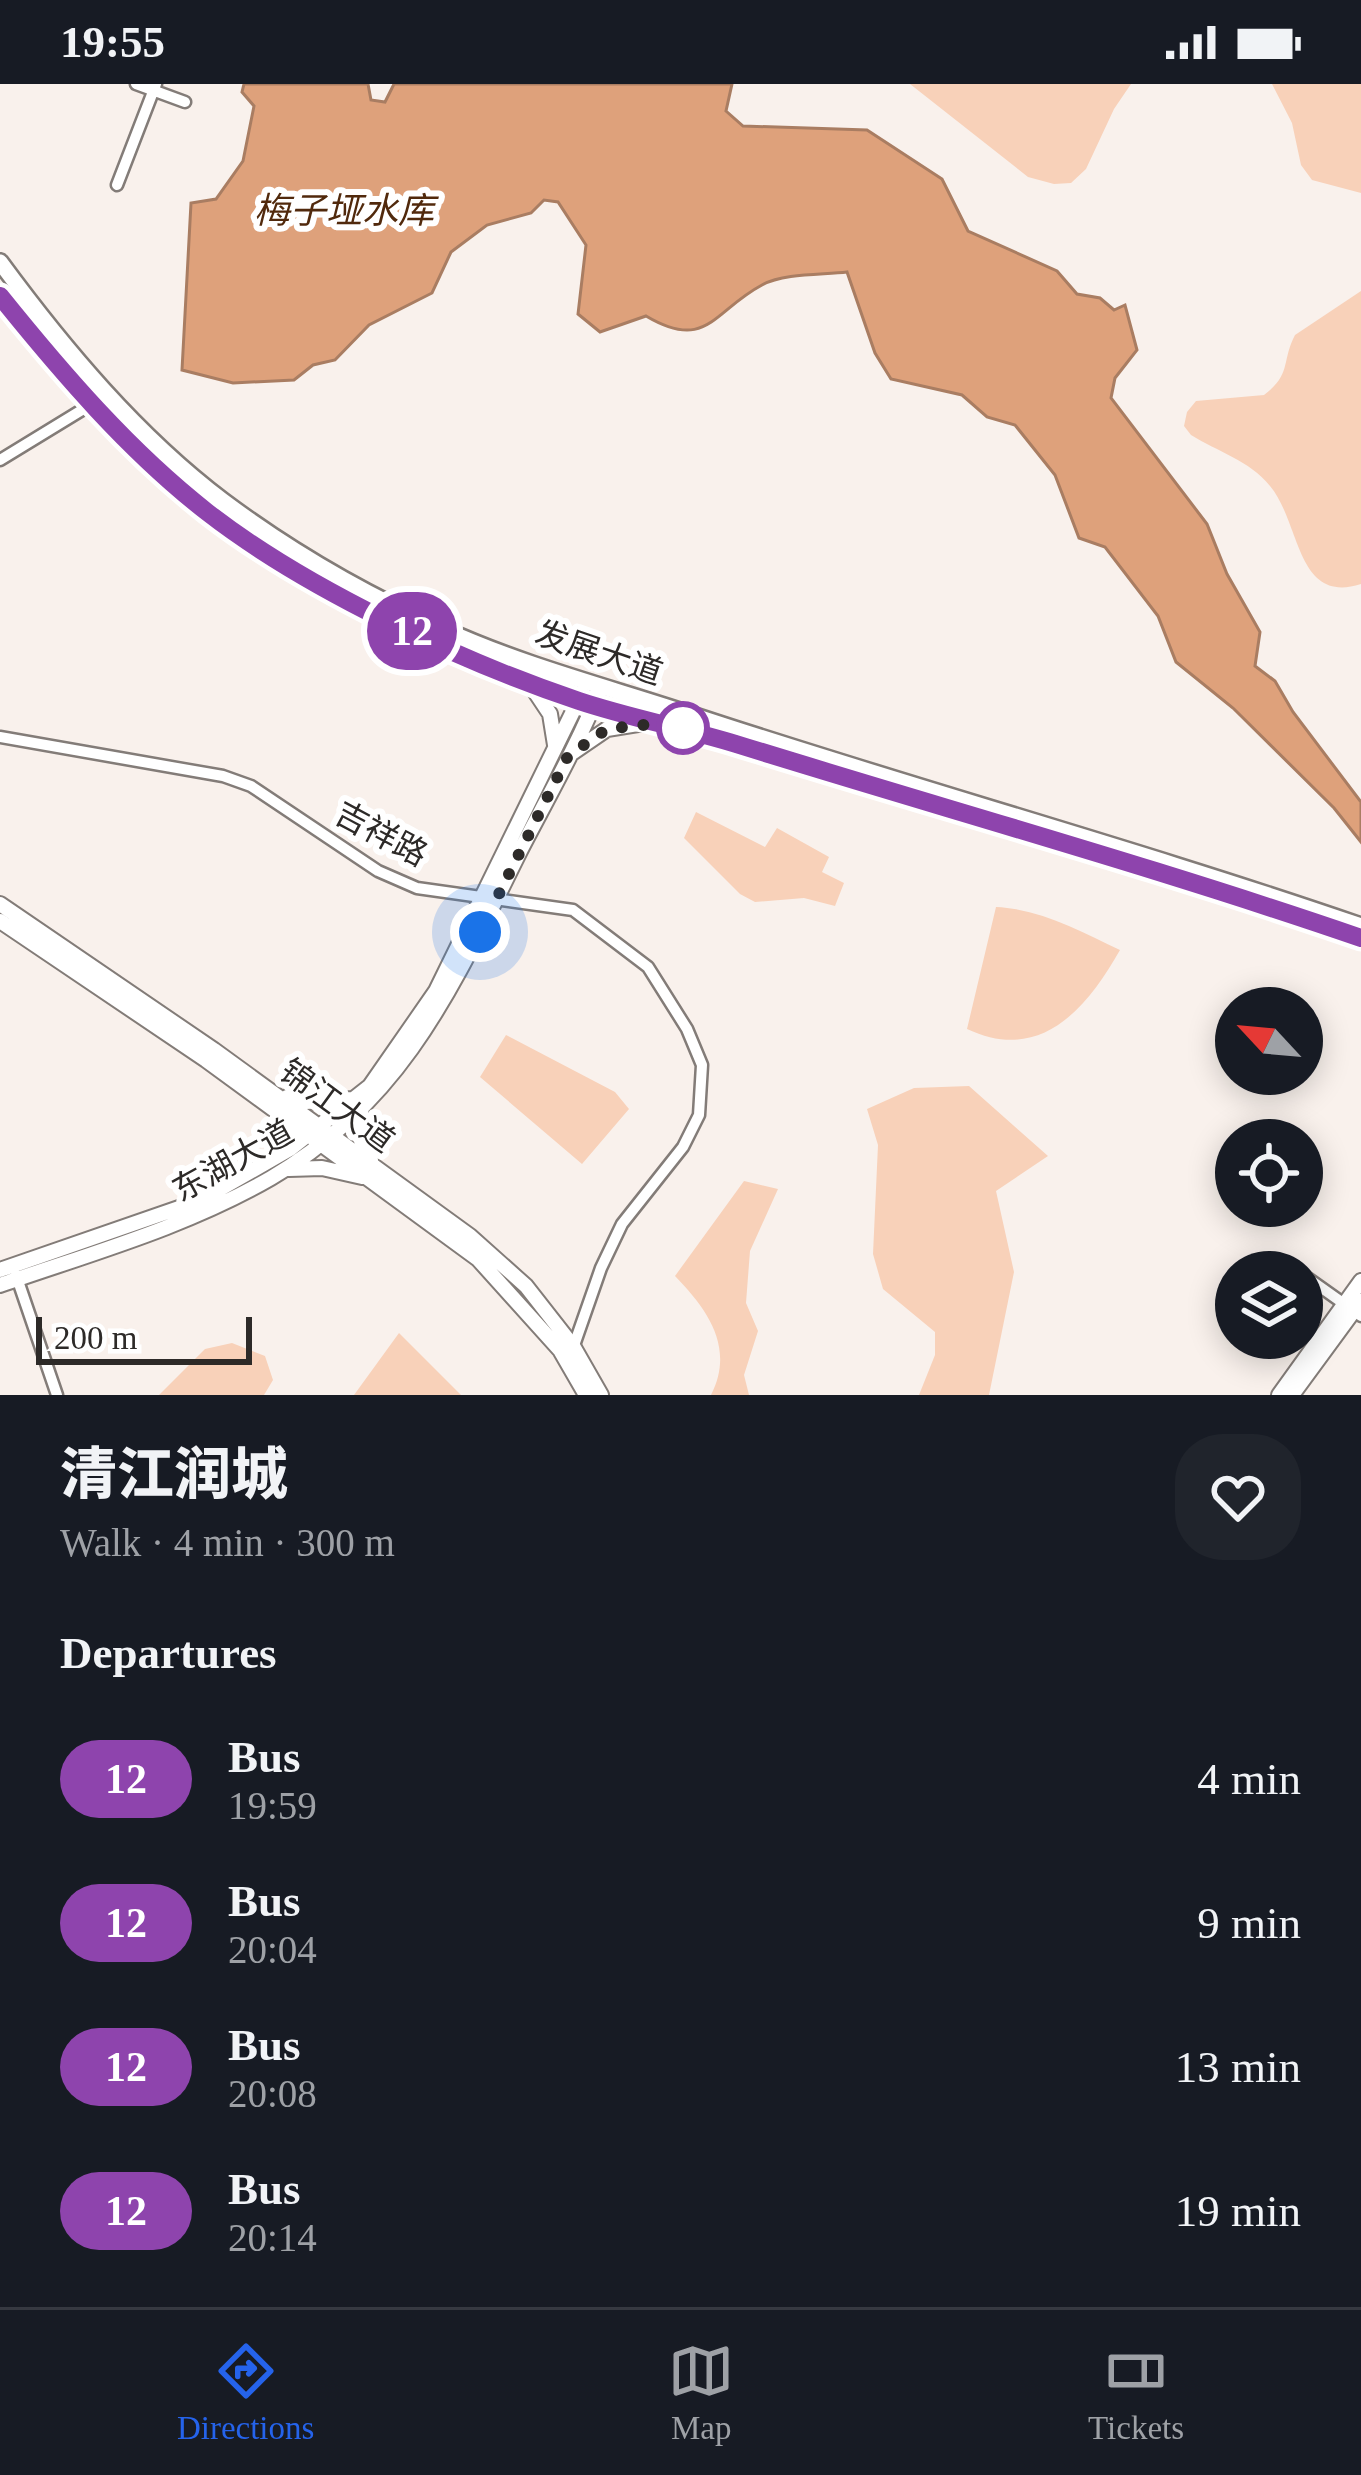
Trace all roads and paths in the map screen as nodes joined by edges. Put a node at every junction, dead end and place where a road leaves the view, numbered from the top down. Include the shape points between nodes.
1 (136, 84) edge
2 (155, 87) edge
3 (185, 102) dead end
4 (117, 184) dead end
5 (0, 262) edge
6 (0, 296) edge
7 (99, 398) junction
8 (0, 460) edge
9 (526, 680) junction
10 (593, 685) junction
11 (586, 703) junction
12 (662, 723) junction
13 (0, 737) edge
14 (562, 752) junction
15 (489, 899) junction
16 (0, 904) edge
17 (0, 921) edge
18 (1361, 926) edge
19 (1361, 938) edge
20 (272, 1100) junction
21 (358, 1102) junction
22 (319, 1136) junction
23 (281, 1162) junction
24 (373, 1174) junction
25 (10, 1272) edge
26 (1361, 1281) edge
27 (0, 1285) edge
28 (1323, 1287) edge
29 (1355, 1308) edge
30 (573, 1346) junction
31 (568, 1363) junction
32 (57, 1395) edge
33 (586, 1395) edge
34 (601, 1395) edge
35 (1279, 1395) edge
36 (1292, 1395) edge

1 - 2 street
2 - 3 street
2 - 4 street
5 - 7 highway, 发展大道
6 - 7 highway, 发展大道
7 - 8 street
7 - 9 highway, 发展大道 via 208,513 280,562 437,644
7 - 10 highway, 发展大道 via 285,543 445,630
9 - 11 highway, 发展大道
9 - 14 main road via 550,714
10 - 11 main road, 东湖大道
10 - 18 highway, 发展大道
11 - 12 highway, 发展大道
11 - 14 main road, 东湖大道
12 - 14 main road via 607,729
12 - 19 highway, 发展大道
13 - 15 street, 吉祥路 via 223,776 378,871 417,888
14 - 15 main road, 东湖大道
15 - 21 main road, 东湖大道
15 - 30 street, 吉祥路 via 573,910 616,939 648,967 702,1065 697,1118 622,1225
16 - 20 main road, 锦江大道
17 - 20 main road, 锦江大道
20 - 21 main road
20 - 22 main road, 锦江大道
20 - 23 main road
21 - 22 main road, 东湖大道
21 - 24 main road
22 - 23 main road, 东湖大道
22 - 24 main road, 锦江大道
23 - 24 main road
23 - 25 main road, 东湖大道
24 - 30 main road, 锦江大道 via 470,1236 526,1286
24 - 31 main road, 锦江大道 via 478,1259
25 - 27 main road, 东湖大道
25 - 32 street
26 - 29 main road
28 - 29 street
29 - 35 main road
29 - 36 main road
30 - 31 street, 吉祥路
30 - 34 main road, 锦江大道
31 - 33 main road, 锦江大道

